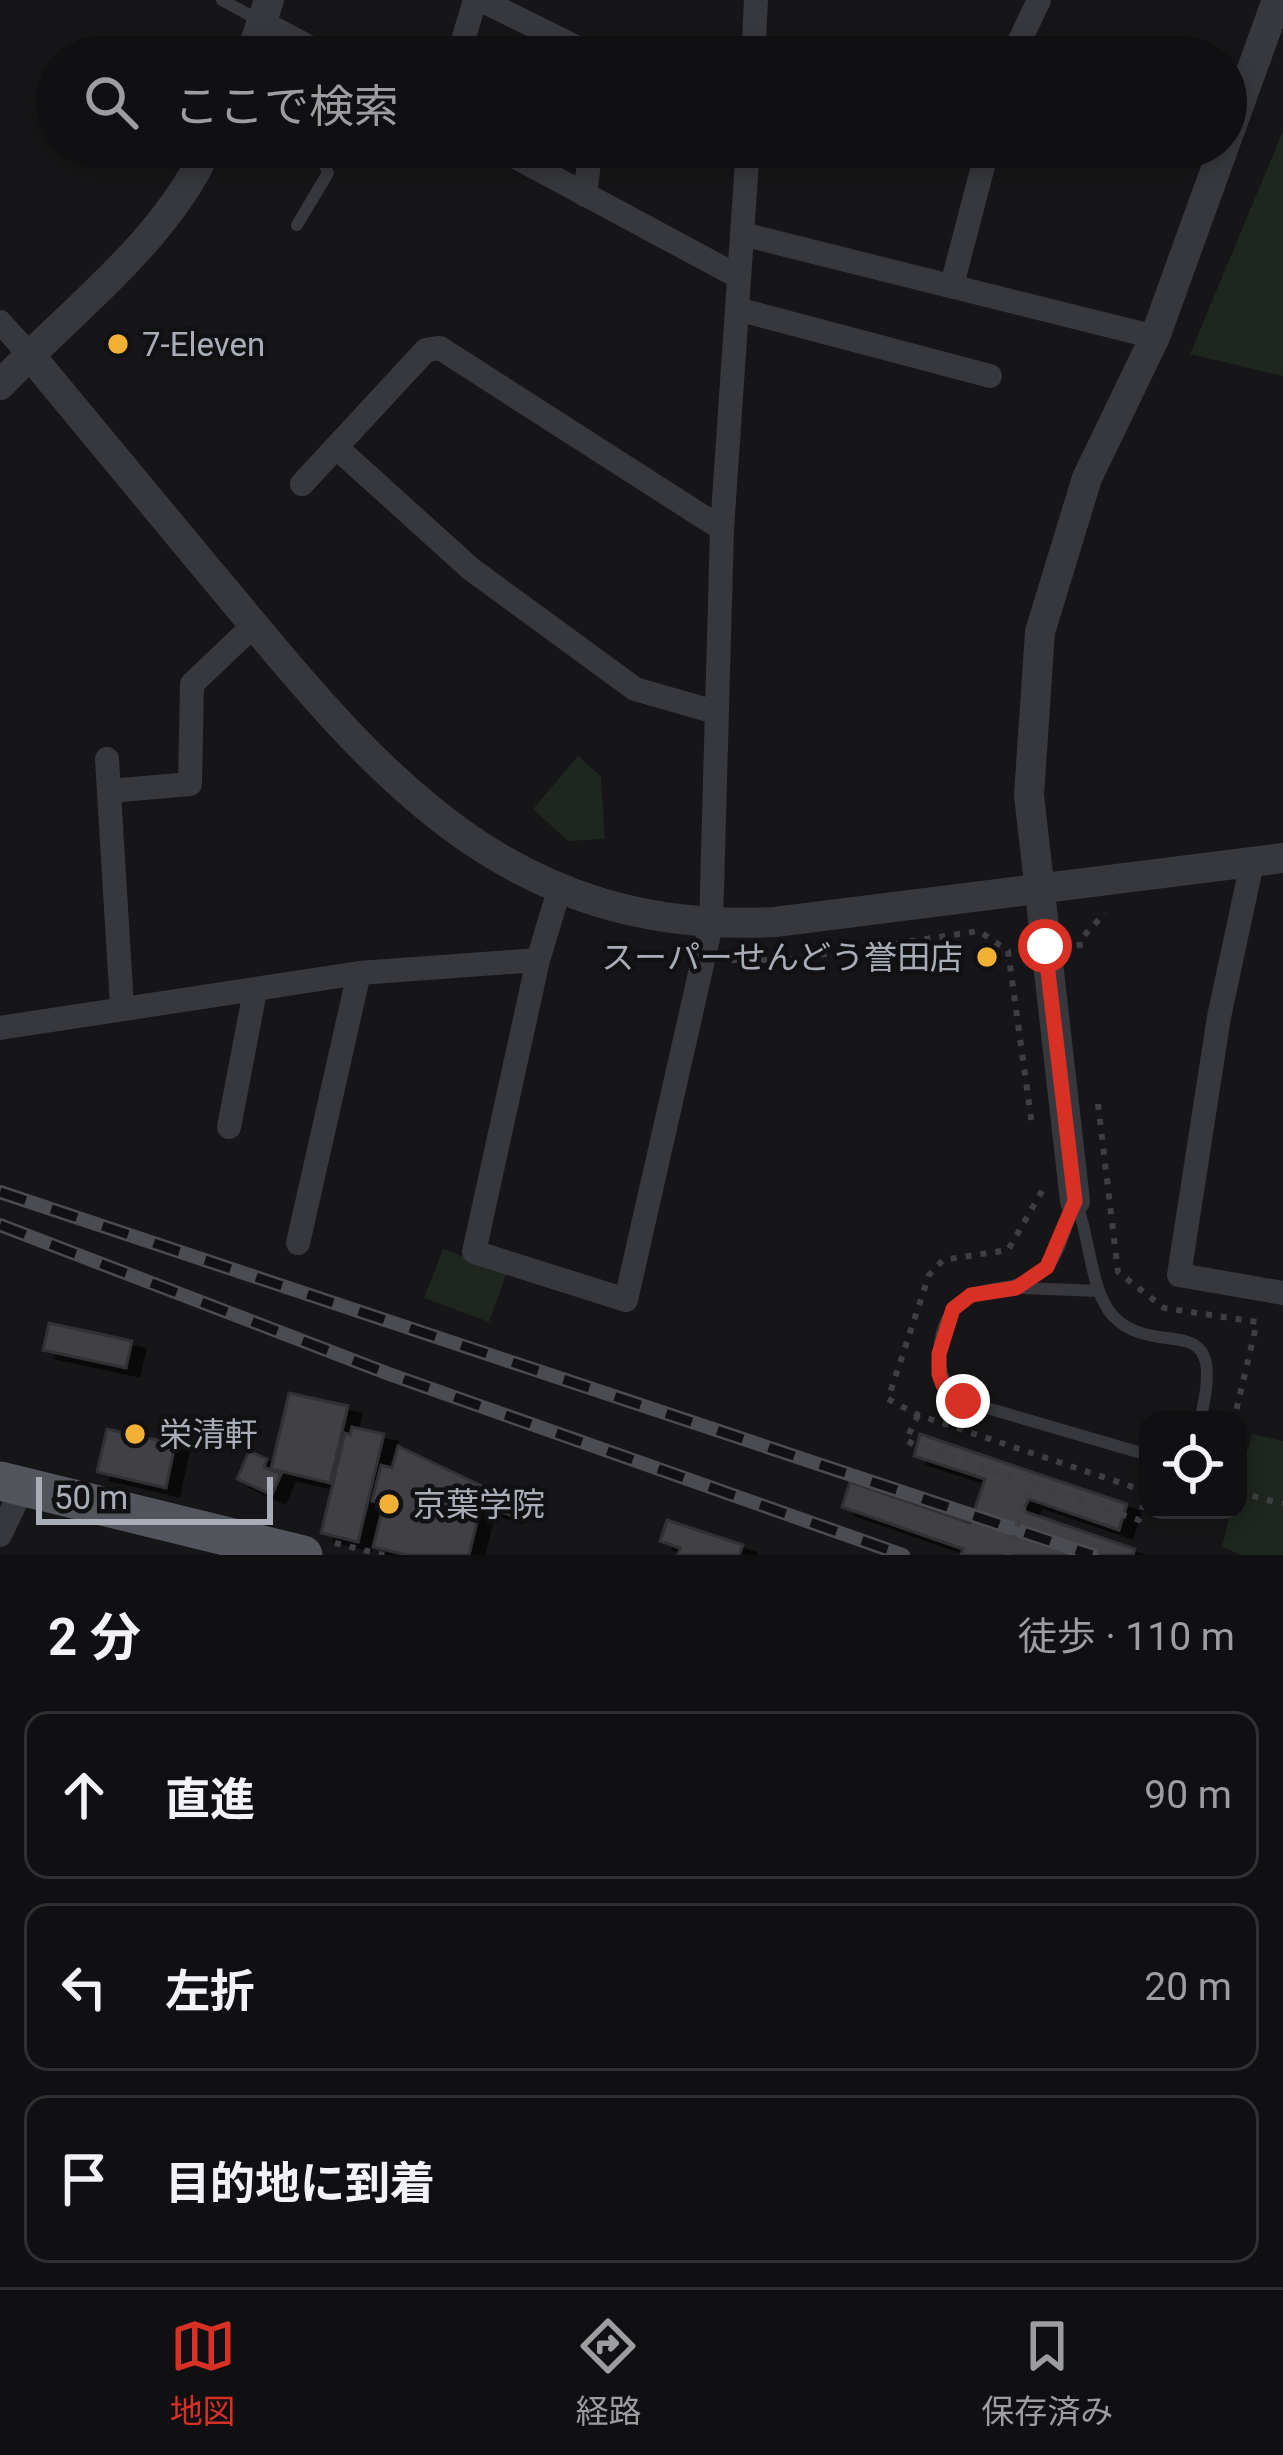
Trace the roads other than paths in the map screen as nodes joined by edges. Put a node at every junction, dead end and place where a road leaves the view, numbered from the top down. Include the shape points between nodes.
1 (222, 0) edge
2 (478, 0) edge
3 (756, 0) edge
4 (1039, 0) edge
5 (1277, 0) edge
6 (266, 11) edge
7 (300, 36) edge
8 (465, 36) edge
9 (553, 36) edge
10 (754, 36) edge
11 (1022, 36) edge
12 (1275, 40) edge
13 (1247, 109) edge
14 (195, 168) edge
15 (326, 168) edge
16 (536, 168) edge
17 (588, 168) edge
18 (747, 168) edge
19 (983, 168) edge
20 (1223, 168) edge
21 (585, 195) junction
22 (297, 225) dead end
23 (742, 234) junction
24 (739, 277) junction
25 (952, 285) junction
26 (737, 309) junction
27 (0, 322) edge
28 (1155, 337) junction
29 (29, 354) junction
30 (990, 376) dead end
31 (0, 385) edge
32 (337, 448) junction
33 (302, 484) dead end
34 (722, 529) junction
35 (254, 625) junction
36 (715, 712) junction
37 (106, 759) dead end
38 (110, 791) junction
39 (1268, 860) edge
40 (1038, 885) junction
41 (560, 887) junction
42 (711, 925) junction
43 (538, 960) junction
44 (359, 974) junction
45 (255, 991) junction
46 (122, 1007) junction
47 (0, 1028) edge
48 (229, 1127) dead end
49 (1075, 1201) junction
50 (298, 1243) dead end
51 (1016, 1288) junction
52 (1098, 1291) junction
53 (1283, 1293) edge
54 (1202, 1411) edge
55 (1139, 1452) edge
56 (12, 1484) edge
57 (0, 1535) edge
58 (303, 1555) edge

1 - 6 lane
2 - 8 street
2 - 9 street
3 - 10 street
4 - 11 street
5 - 12 street
6 - 7 street
12 - 13 street
14 - 29 street via 123,264
15 - 22 lane
16 - 21 street
17 - 21 street
18 - 23 street
19 - 25 street
20 - 28 street
21 - 24 street
23 - 24 street
23 - 25 street
24 - 26 street
25 - 28 street
26 - 30 street
26 - 34 street
27 - 29 street
28 - 40 street via 1087,478 1040,632 1029,795
29 - 31 street
29 - 35 street
32 - 33 street
32 - 34 street via 426,350 440,348
32 - 36 street via 471,569 635,689
34 - 36 street
35 - 38 street via 192,684 190,784
35 - 41 street via 374,766 423,808 469,842
36 - 42 street
37 - 38 street
38 - 46 street
39 - 40 street
39 - 53 street via 1220,1017 1179,1275
40 - 42 street
40 - 49 street
41 - 42 street
41 - 43 street
42 - 43 street via 626,1300 474,1252
43 - 44 street
44 - 45 street
44 - 50 street
45 - 46 street
45 - 48 street
46 - 47 street
49 - 51 lane via 1047,1267
49 - 52 lane via 1090,1235
51 - 52 lane
51 - 55 lane via 971,1295 953,1309 939,1354 943,1385 963,1401
52 - 54 lane via 1121,1322 1202,1353 1210,1383
56 - 57 street
56 - 58 main road

